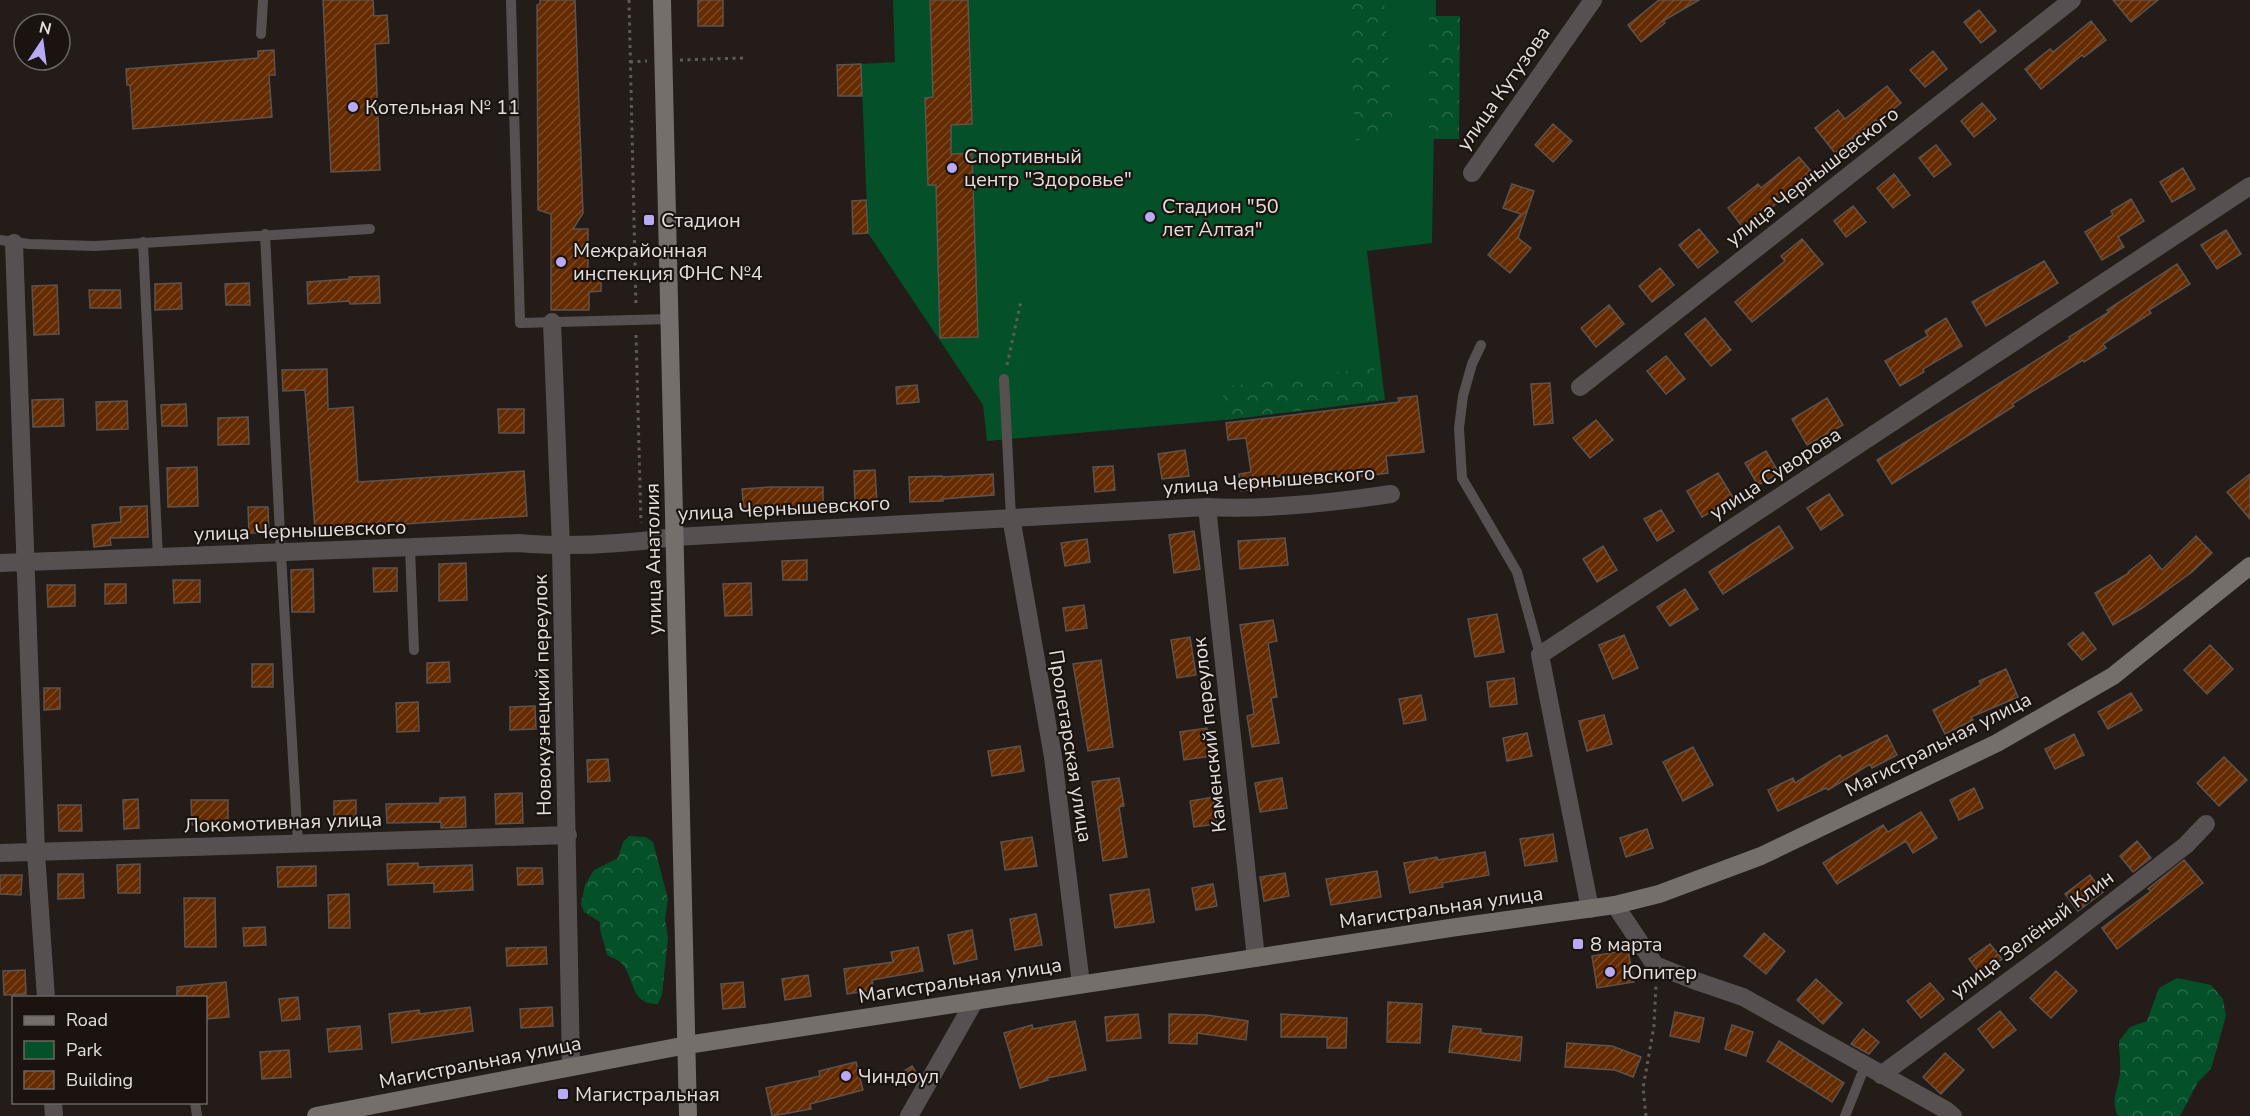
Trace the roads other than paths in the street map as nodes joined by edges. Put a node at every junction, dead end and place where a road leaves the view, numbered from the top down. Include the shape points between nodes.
1 (263, 0) edge
2 (511, 0) edge
3 (662, 0) edge
4 (1593, 0) edge
5 (2072, 0) edge
6 (261, 34) dead end
7 (1472, 173) dead end
8 (2250, 186) edge
9 (370, 229) dead end
10 (265, 234) junction
11 (7, 242) edge
12 (143, 242) junction
13 (670, 319) junction
14 (552, 322) junction
15 (1481, 345) dead end
16 (1004, 379) road end
17 (1580, 387) dead end
18 (1391, 494) dead end
19 (1207, 507) junction
20 (1011, 517) junction
21 (675, 537) junction
22 (561, 547) junction
23 (410, 548) junction
24 (280, 554) junction
25 (158, 558) junction
26 (26, 562) junction
27 (0, 563) edge
28 (2250, 566) edge
29 (414, 650) dead end
30 (1540, 655) junction
31 (2206, 824) dead end
32 (568, 835) junction
33 (298, 844) junction
34 (0, 853) edge
35 (36, 853) junction
36 (1615, 905) junction
37 (1590, 909) junction
38 (1256, 958) junction
39 (1081, 984) junction
40 (46, 996) edge
41 (974, 1002) junction
42 (687, 1045) junction
43 (1865, 1066) junction
44 (571, 1067) junction
45 (1881, 1075) junction
46 (370, 1111) edge
47 (1942, 1113) edge
48 (316, 1116) edge
49 (688, 1116) edge
50 (909, 1116) edge
51 (1845, 1116) edge

1 - 6 lane
2 - 14 lane via 520,323
3 - 13 street, улица Анатолия
4 - 7 street, улица Кутузова
5 - 17 street, улица Чернышевского
8 - 30 street, улица Суворова
9 - 10 lane
10 - 12 lane
10 - 24 lane
11 - 12 lane via 94,246
11 - 26 street
12 - 25 lane
13 - 14 lane
13 - 21 street, улица Анатолия
14 - 22 street, Новокузнецкий переулок
15 - 30 lane via 1463,396 1459,428 1462,478 1517,572
16 - 20 lane
18 - 19 street, улица Чернышевского via 1232,509
19 - 20 street, улица Чернышевского
19 - 38 street, Каменский переулок
20 - 21 street, улица Чернышевского
20 - 39 street, Пролетарская улица via 1053,756
21 - 22 street, улица Чернышевского
21 - 42 street, улица Анатолия
22 - 23 street, улица Чернышевского via 519,543
22 - 32 street, Новокузнецкий переулок
23 - 24 street, улица Чернышевского
23 - 29 lane
24 - 25 street, улица Чернышевского
24 - 33 lane
25 - 26 street, улица Чернышевского
26 - 27 street, улица Чернышевского
26 - 35 street
28 - 36 street, Магистральная улица via 2114,676 1997,743 1761,856 1659,894
30 - 37 street
31 - 45 street, улица Зелёный Клин via 2186,845 2052,949
32 - 33 street, Локомотивная улица
32 - 44 street, Новокузнецкий переулок
33 - 35 street, Локомотивная улица
34 - 35 street, Локомотивная улица
35 - 40 street
36 - 37 street, Магистральная улица
36 - 43 street via 1655,965 1743,997
37 - 38 street, Магистральная улица
38 - 39 street, Магистральная улица
39 - 41 street, Магистральная улица
41 - 42 street, Магистральная улица
41 - 50 street
42 - 44 street, Магистральная улица
42 - 49 street, улица Анатолия
43 - 45 street
43 - 51 lane
44 - 46 street, Магистральная улица
45 - 47 street
46 - 48 street, Магистральная улица

